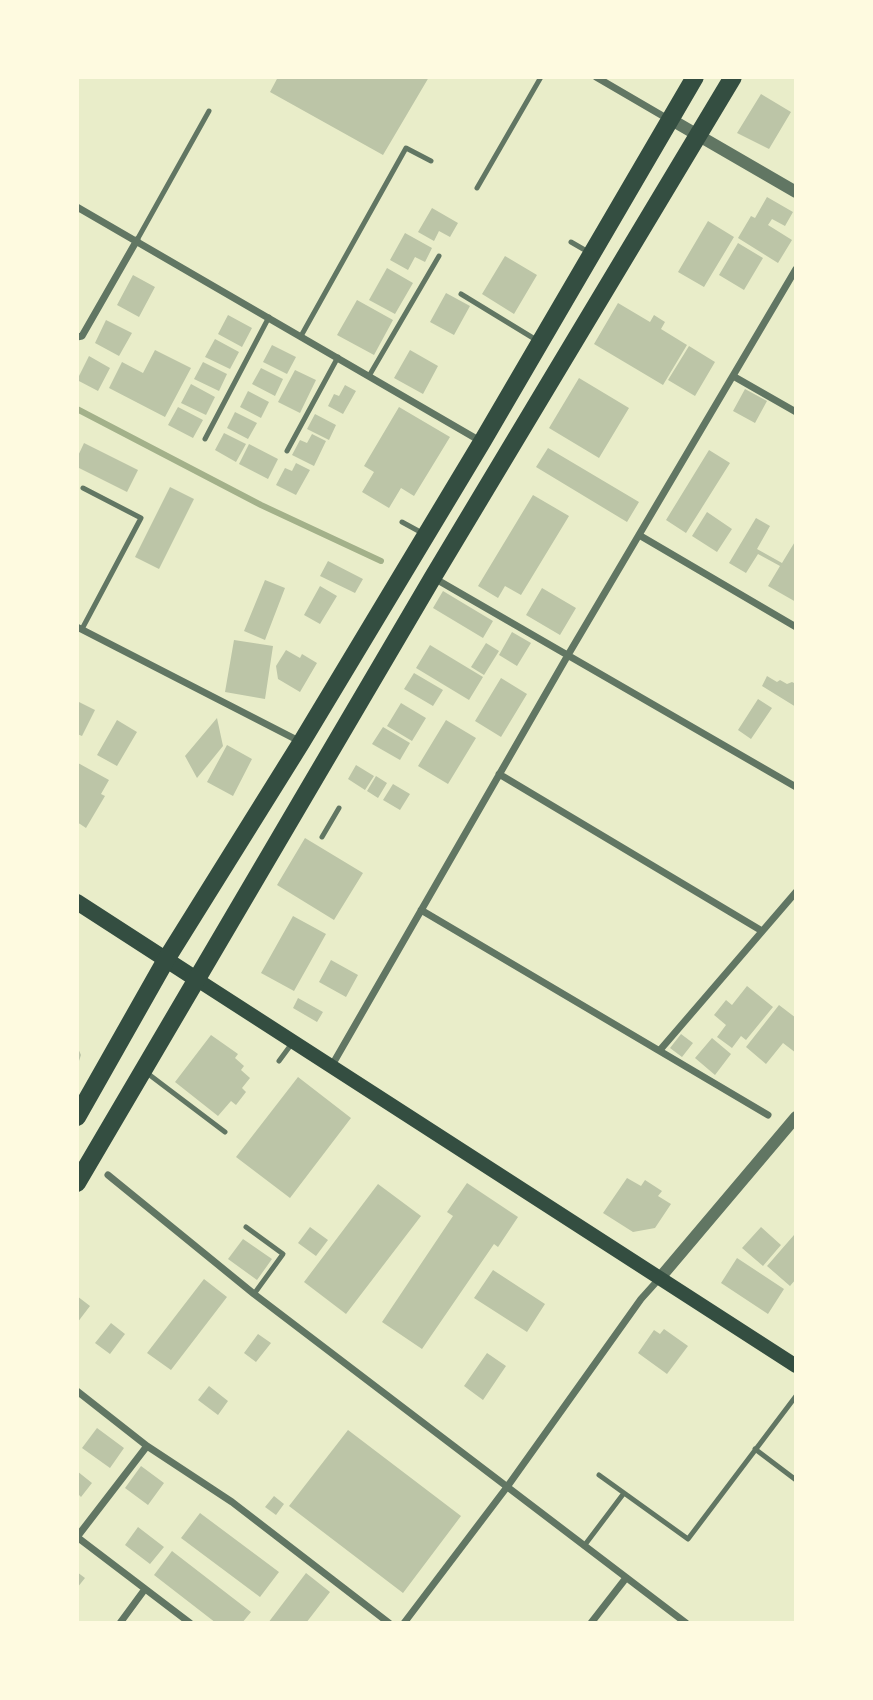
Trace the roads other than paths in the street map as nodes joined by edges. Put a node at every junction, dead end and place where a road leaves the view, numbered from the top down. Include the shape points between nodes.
1 (541, 77) edge
2 (596, 77) edge
3 (695, 77) edge
4 (733, 77) edge
5 (209, 111) dead end
6 (670, 119) junction
7 (699, 135) junction
8 (431, 162) dead end
9 (477, 188) dead end
10 (796, 192) edge
11 (77, 207) edge
12 (136, 240) junction
13 (572, 242) dead end
14 (592, 254) junction
15 (439, 256) dead end
16 (796, 269) edge
17 (461, 294) dead end
18 (269, 317) junction
19 (301, 336) junction
20 (77, 337) edge
21 (540, 342) junction
22 (338, 357) junction
23 (369, 376) junction
24 (733, 376) junction
25 (796, 412) edge
26 (205, 439) dead end
27 (482, 442) junction
28 (287, 451) dead end
29 (83, 488) dead end
30 (402, 522) dead end
31 (426, 535) junction
32 (639, 536) junction
33 (433, 577) junction
34 (796, 627) edge
35 (79, 628) edge
36 (568, 655) junction
37 (301, 743) junction
38 (499, 774) junction
39 (796, 787) edge
40 (339, 808) dead end
41 (322, 836) dead end
42 (796, 892) edge
43 (77, 902) edge
44 (421, 910) junction
45 (762, 931) junction
46 (167, 958) junction
47 (196, 979) junction
48 (293, 1042) junction
49 (660, 1050) junction
50 (279, 1061) dead end
51 (331, 1067) junction
52 (142, 1070) junction
53 (768, 1115) dead end
54 (77, 1117) edge
55 (796, 1117) edge
56 (225, 1132) dead end
57 (108, 1175) dead end
58 (77, 1184) edge
59 (246, 1227) dead end
60 (659, 1279) junction
61 (254, 1294) junction
62 (796, 1366) edge
63 (77, 1391) edge
64 (796, 1396) edge
65 (147, 1446) junction
66 (755, 1449) junction
67 (599, 1475) dead end
68 (796, 1480) edge
69 (507, 1487) junction
70 (624, 1493) junction
71 (584, 1546) junction
72 (626, 1578) junction
73 (145, 1589) junction
74 (120, 1623) edge
75 (190, 1623) edge
76 (389, 1623) edge
77 (404, 1623) edge
78 (591, 1623) edge
79 (686, 1623) edge

1 - 9 lane
2 - 6 street
3 - 6 highway
4 - 7 highway
5 - 12 lane
6 - 7 street
6 - 14 highway
7 - 10 street
7 - 33 highway
8 - 19 lane via 406,148
11 - 12 street
12 - 18 street
12 - 20 street via 82,336
13 - 14 lane
14 - 21 highway
15 - 23 lane
16 - 24 street
17 - 21 lane
18 - 19 street
18 - 26 lane
19 - 22 street
21 - 27 highway
22 - 23 street
22 - 28 lane
23 - 27 street
24 - 25 street
24 - 32 street
27 - 31 highway
29 - 35 lane via 141,518
30 - 31 lane
31 - 37 highway
32 - 34 street
32 - 36 street
33 - 36 street
33 - 47 highway
35 - 37 street
36 - 38 street
36 - 39 street
37 - 46 highway
38 - 44 street
38 - 45 street
40 - 41 lane
42 - 45 street
43 - 46 main road
44 - 49 street
44 - 51 street
45 - 49 street
46 - 47 main road
46 - 54 highway
47 - 48 main road
47 - 52 highway
48 - 50 lane
48 - 51 main road
49 - 53 street
51 - 60 main road
52 - 56 lane
52 - 58 highway
55 - 60 street
57 - 61 street
59 - 61 lane via 283,1254
60 - 62 main road
60 - 69 street
61 - 69 street
63 - 65 street
64 - 66 lane
65 - 73 street via 77,1537
65 - 76 street via 232,1502
66 - 68 lane
66 - 70 lane via 688,1539
67 - 70 lane
69 - 71 street
69 - 77 street
70 - 71 lane
71 - 72 street
72 - 78 street
72 - 79 street
73 - 74 street
73 - 75 street

